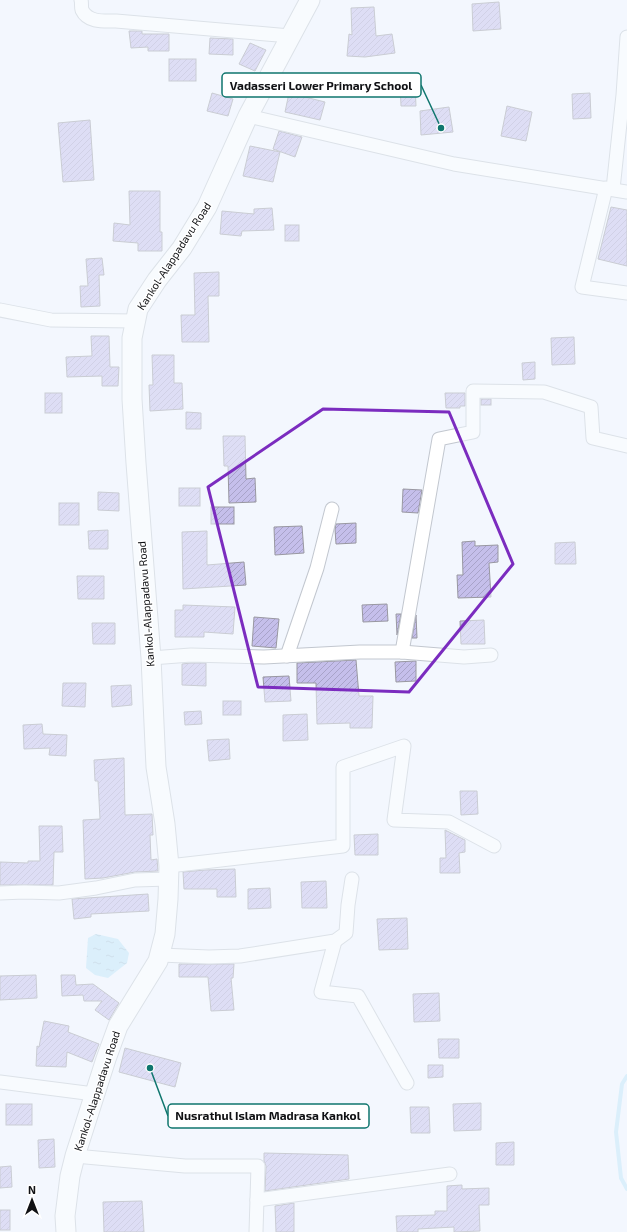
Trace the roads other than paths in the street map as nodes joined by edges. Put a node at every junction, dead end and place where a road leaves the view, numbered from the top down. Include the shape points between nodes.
1 (81, 0) edge
2 (310, 0) edge
3 (290, 36) junction
4 (627, 36) edge
5 (248, 116) junction
6 (609, 189) junction
7 (627, 192) edge
8 (627, 293) edge
9 (0, 310) edge
10 (136, 321) junction
11 (627, 446) edge
12 (332, 509) dead end
13 (402, 652) junction
14 (492, 655) dead end
15 (288, 656) junction
16 (151, 658) junction
17 (494, 846) dead end
18 (169, 872) junction
19 (352, 879) dead end
20 (0, 893) edge
21 (335, 942) junction
22 (160, 955) junction
23 (0, 1082) edge
24 (407, 1083) dead end
25 (94, 1094) junction
26 (75, 1156) junction
27 (450, 1174) dead end
28 (257, 1200) junction
29 (66, 1232) edge
30 (256, 1232) edge

1 - 3 street via 82,10 88,18 102,21 116,20
2 - 3 main road, Kankol-Alappadavu Road
3 - 5 main road, Kankol-Alappadavu Road
4 - 6 street via 623,95
5 - 6 street via 454,164
5 - 10 main road, Kankol-Alappadavu Road via 207,207 182,248 138,309
6 - 7 street
6 - 8 street via 582,287
9 - 10 street via 52,320
10 - 16 main road, Kankol-Alappadavu Road via 132,338 132,399
11 - 13 street via 593,438 591,407 544,392 472,391 472,432 439,439
12 - 15 street via 317,568
13 - 14 street via 464,657
13 - 15 street
15 - 16 street via 191,655
16 - 18 main road, Kankol-Alappadavu Road via 156,766 166,824
17 - 18 street via 449,822 394,820 404,746 343,767 343,846
18 - 20 street via 96,888 59,893
18 - 22 main road, Kankol-Alappadavu Road via 165,934
19 - 21 street via 346,933
21 - 22 street via 240,956
21 - 24 street via 321,992 358,996
22 - 25 main road, Kankol-Alappadavu Road via 118,1026
23 - 25 street
25 - 26 main road, Kankol-Alappadavu Road
26 - 28 street via 185,1166 258,1166
26 - 29 main road, Kankol-Alappadavu Road via 65,1216
27 - 28 street
28 - 30 street

